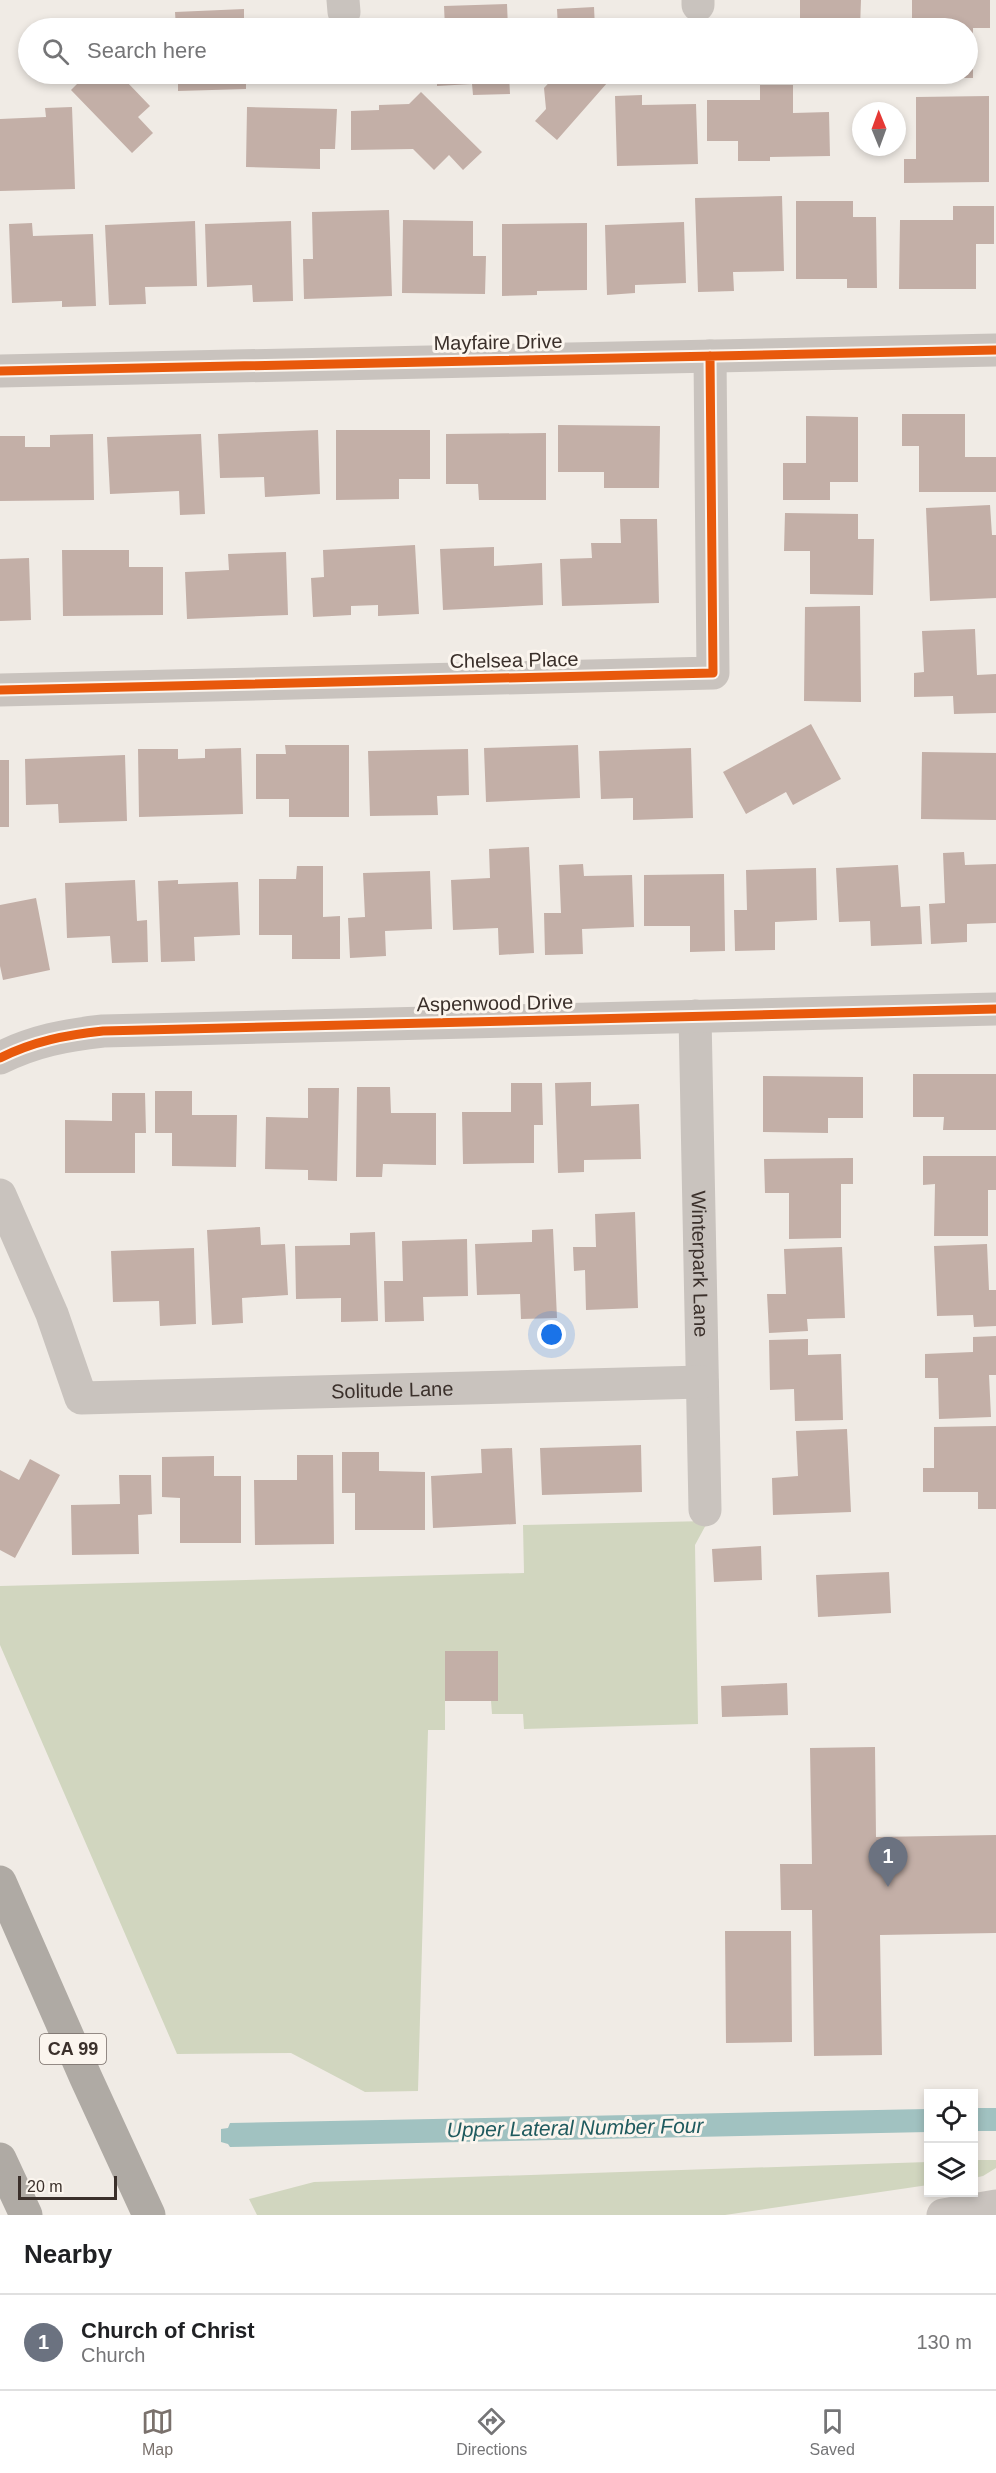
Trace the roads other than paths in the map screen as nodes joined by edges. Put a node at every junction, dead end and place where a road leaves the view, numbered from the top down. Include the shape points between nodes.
1 (996, 351) edge
2 (710, 356) junction
3 (0, 371) edge
4 (0, 690) edge
5 (996, 1009) edge
6 (695, 1016) junction
7 (0, 1058) edge
8 (0, 1196) edge
9 (702, 1382) junction
10 (705, 1510) dead end
11 (0, 1882) edge
12 (0, 2159) edge
13 (996, 2206) edge
14 (26, 2215) edge
15 (149, 2215) edge
16 (944, 2215) edge

1 - 2 street, Mayfaire Drive
2 - 3 street, Mayfaire Drive
2 - 4 street, Chelsea Place via 713,673
5 - 6 street, Aspenwood Drive
6 - 7 street, Aspenwood Drive via 103,1031 61,1035
6 - 9 street, Winterpark Lane
8 - 9 street, Solitude Lane via 52,1314 81,1398
9 - 10 street, Winterpark Lane
11 - 15 highway, CA 99
12 - 14 highway
13 - 16 street

